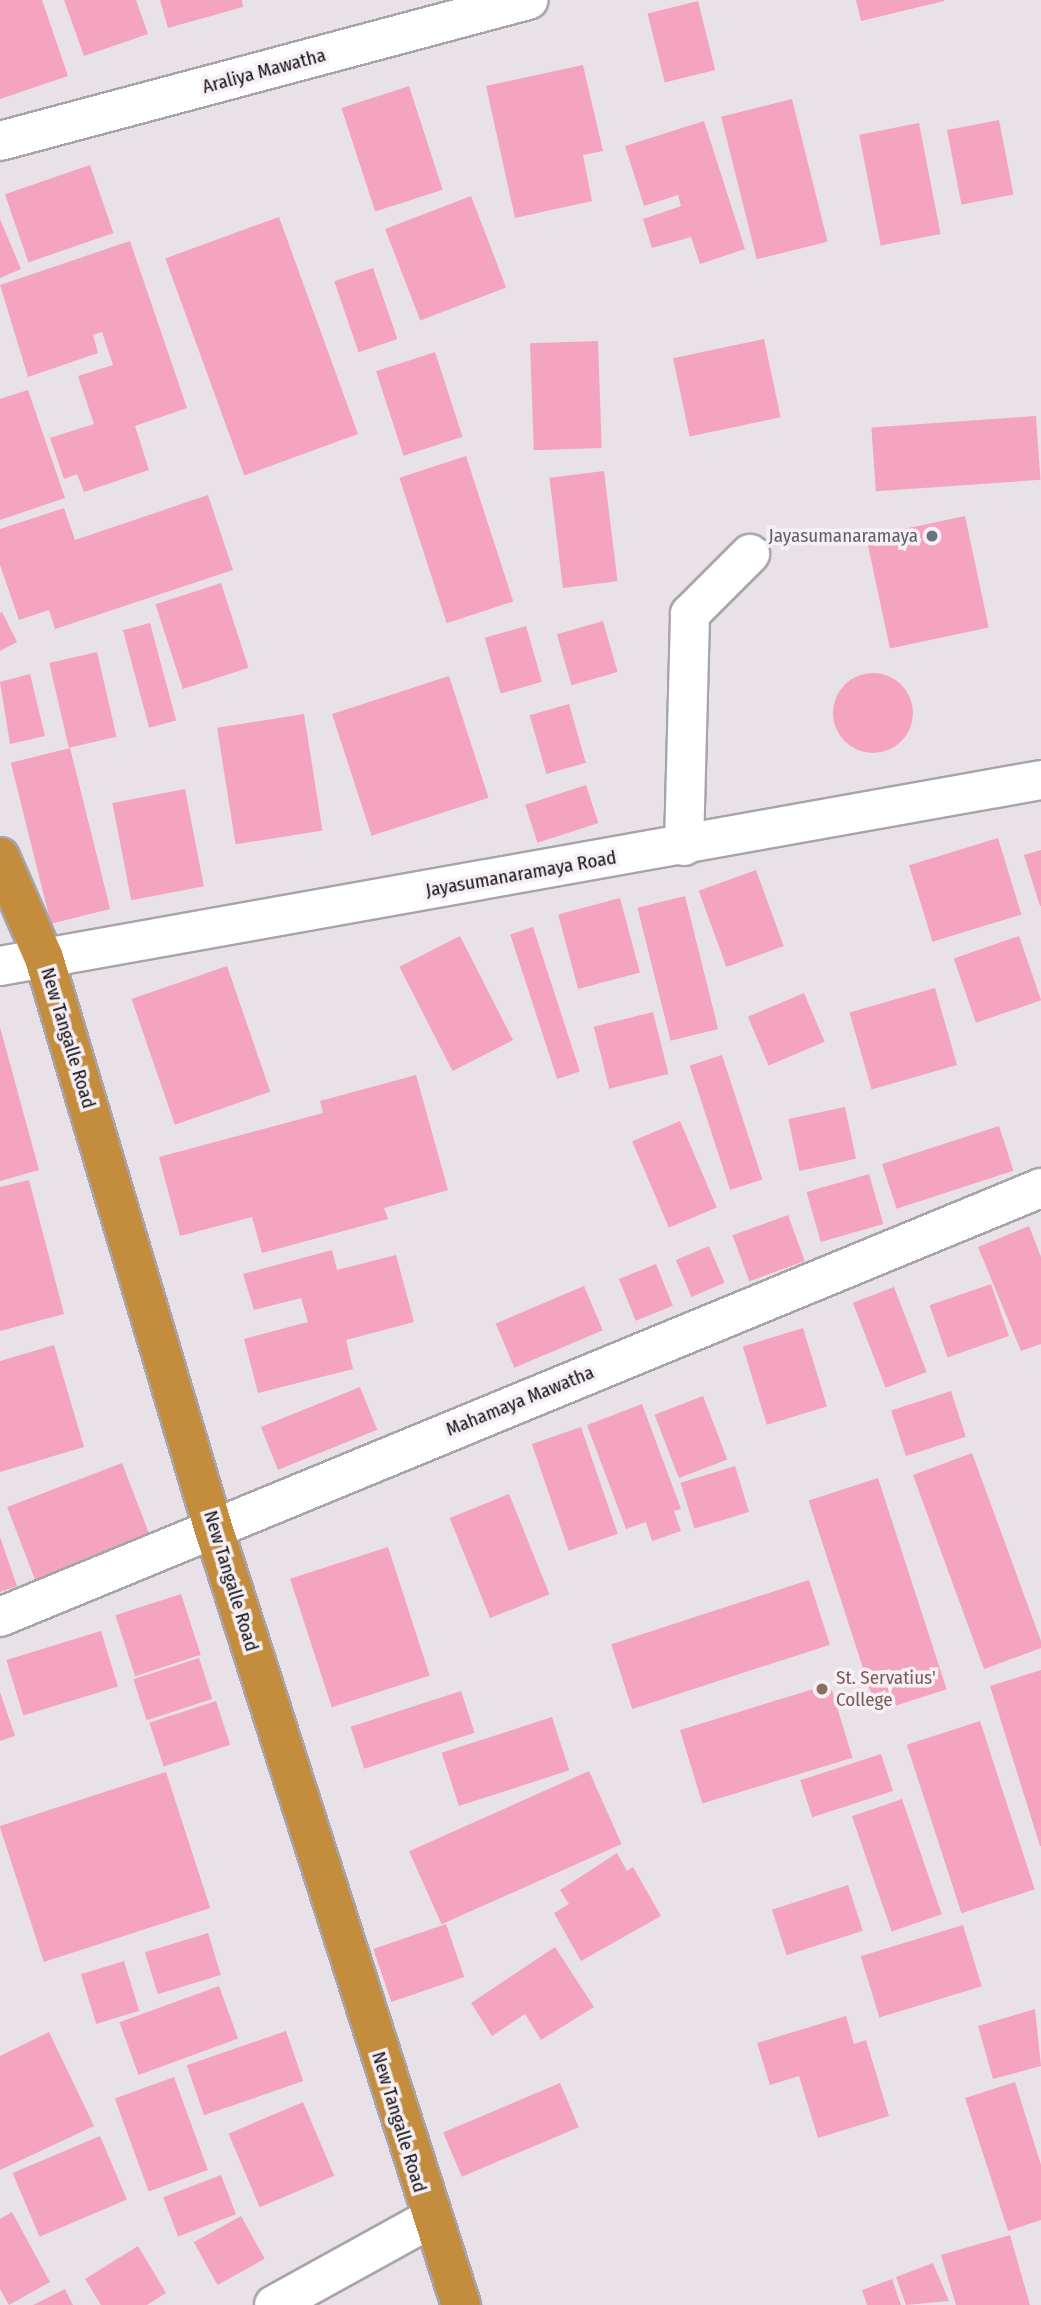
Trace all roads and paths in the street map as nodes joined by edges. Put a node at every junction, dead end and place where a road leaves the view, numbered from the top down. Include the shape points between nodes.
1 (528, 0) edge
2 (0, 141) edge
3 (750, 554) dead end
4 (1041, 779) edge
5 (684, 846) junction
6 (0, 857) edge
7 (44, 958) junction
8 (0, 965) edge
9 (1041, 1188) edge
10 (214, 1527) junction
11 (0, 1617) edge
12 (430, 2219) junction
13 (274, 2305) edge
14 (461, 2305) edge

1 - 2 street, Araliya Mawatha
3 - 5 street via 690,614
4 - 5 street, Jayasumanaramaya Road
5 - 7 street, Jayasumanaramaya Road
6 - 7 highway, New Tangalle Road
7 - 8 street, Jayasumanaramaya Road
7 - 10 highway, New Tangalle Road
9 - 10 street, Mahamaya Mawatha
10 - 11 street, Mahamaya Mawatha
10 - 12 highway, New Tangalle Road
12 - 13 street
12 - 14 highway, New Tangalle Road

